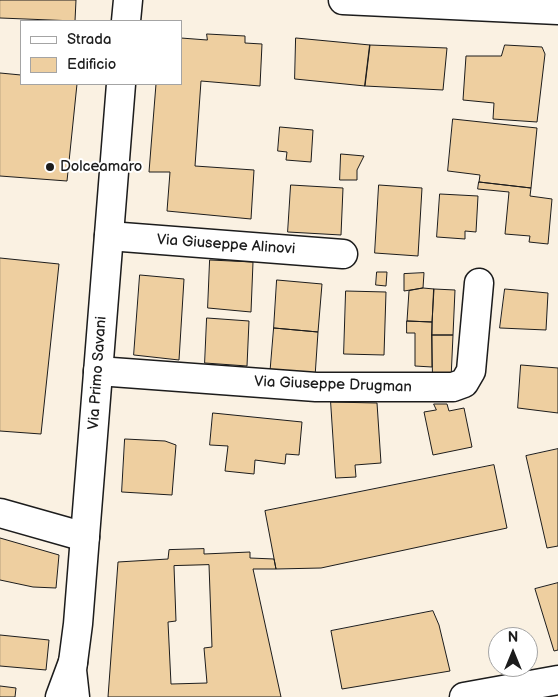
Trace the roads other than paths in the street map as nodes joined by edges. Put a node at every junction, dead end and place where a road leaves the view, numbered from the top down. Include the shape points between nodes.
1 (128, 0) edge
2 (344, 0) edge
3 (452, 3) edge
4 (558, 10) edge
5 (126, 20) edge
6 (121, 85) edge
7 (109, 236) junction
8 (343, 254) dead end
9 (479, 283) dead end
10 (98, 371) junction
11 (0, 513) edge
12 (85, 537) junction
13 (73, 662) junction
14 (558, 680) edge
15 (60, 697) edge
16 (75, 697) edge
17 (464, 697) edge

1 - 5 street
2 - 3 street
3 - 4 street
6 - 7 street, Via Primo Savani
7 - 8 street, Via Giuseppe Alinovi
7 - 10 street, Via Primo Savani
9 - 10 street, Via Giuseppe Drugman via 471,371 464,383 454,387 316,387
10 - 12 street, Via Primo Savani
11 - 12 street
12 - 13 street, Via Primo Savani
13 - 15 street, Via Primo Savani
13 - 16 street, Via Primo Savani
14 - 17 street

